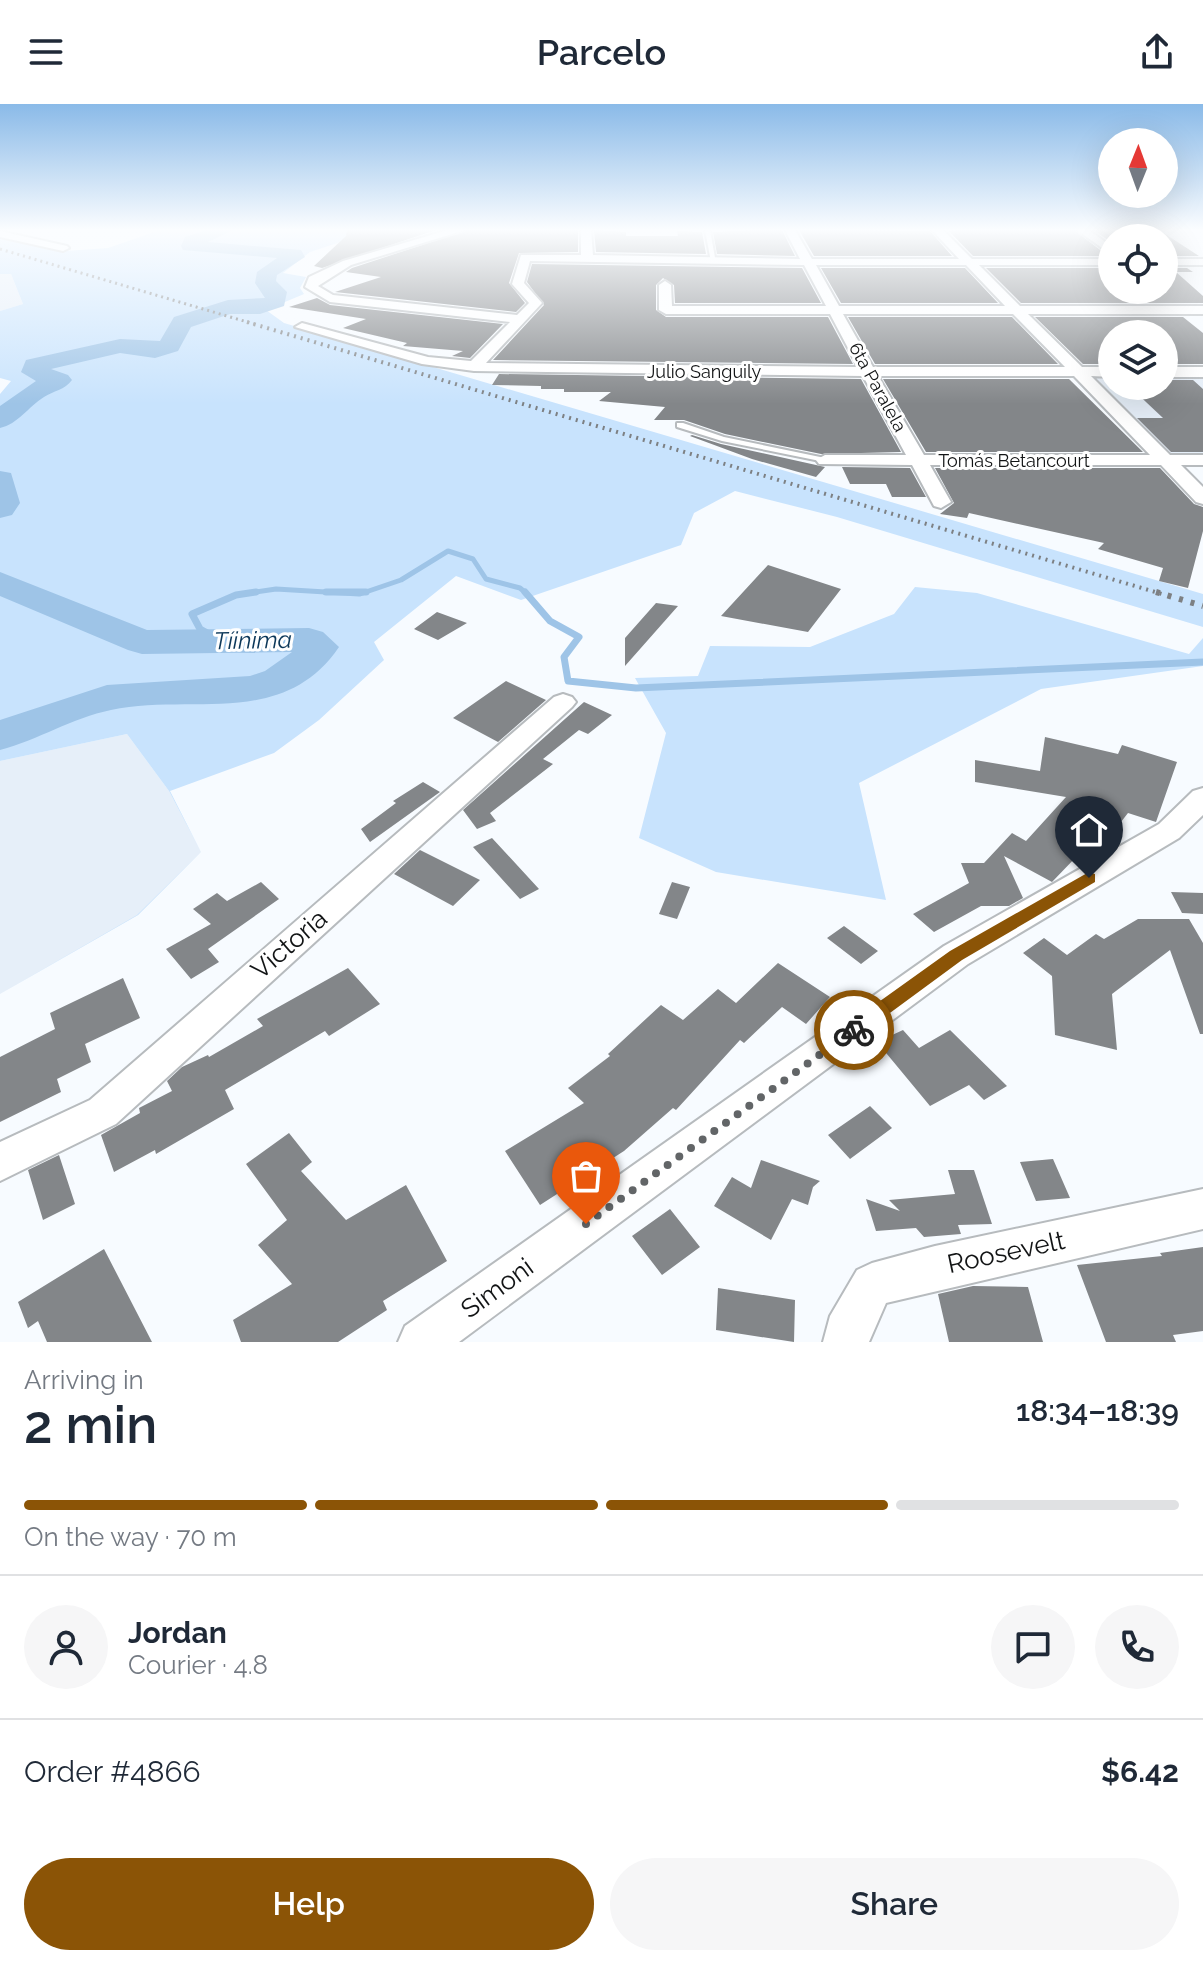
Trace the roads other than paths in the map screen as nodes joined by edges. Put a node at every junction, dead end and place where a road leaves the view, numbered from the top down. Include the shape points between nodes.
1 (312, 288) edge
2 (522, 288) edge
3 (665, 288) edge
4 (822, 288) edge
5 (994, 288) edge
6 (1178, 298) edge
7 (835, 310) junction
8 (1016, 310) junction
9 (1200, 312) edge
10 (521, 319) junction
11 (302, 327) dead end
12 (474, 367) junction
13 (869, 372) junction
14 (1078, 372) junction
15 (1098, 372) edge
16 (1178, 372) edge
17 (1203, 372) edge
18 (680, 425) dead end
19 (825, 460) joint
20 (918, 460) junction
21 (1165, 460) junction
22 (1203, 460) edge
23 (1203, 498) edge
24 (941, 502) dead end
25 (563, 702) dead end
26 (1203, 798) edge
27 (0, 1162) edge
28 (1203, 1209) edge
29 (421, 1342) edge
30 (846, 1342) edge

1 - 10 street via 330,298
2 - 10 street via 536,303
3 - 7 street via 666,310
4 - 7 street, 6ta Paralela
5 - 8 street
6 - 9 street
7 - 8 street
7 - 13 street, 6ta Paralela
8 - 9 street
8 - 14 street
10 - 12 street
11 - 12 street, Julio Sanguily via 427,361
12 - 13 street, Julio Sanguily
13 - 14 street, Julio Sanguily
13 - 20 street, 6ta Paralela
14 - 15 street, Julio Sanguily
14 - 21 street
16 - 17 street
18 - 19 lane
19 - 20 street, Tomás Betancourt
20 - 21 street, Tomás Betancourt
20 - 24 street, 6ta Paralela
21 - 22 street, Tomás Betancourt
21 - 23 street
25 - 27 street, Victoria via 103,1112
26 - 29 street, Simoni via 1169,831 956,955
28 - 30 street, Roosevelt via 872,1285 846,1332

